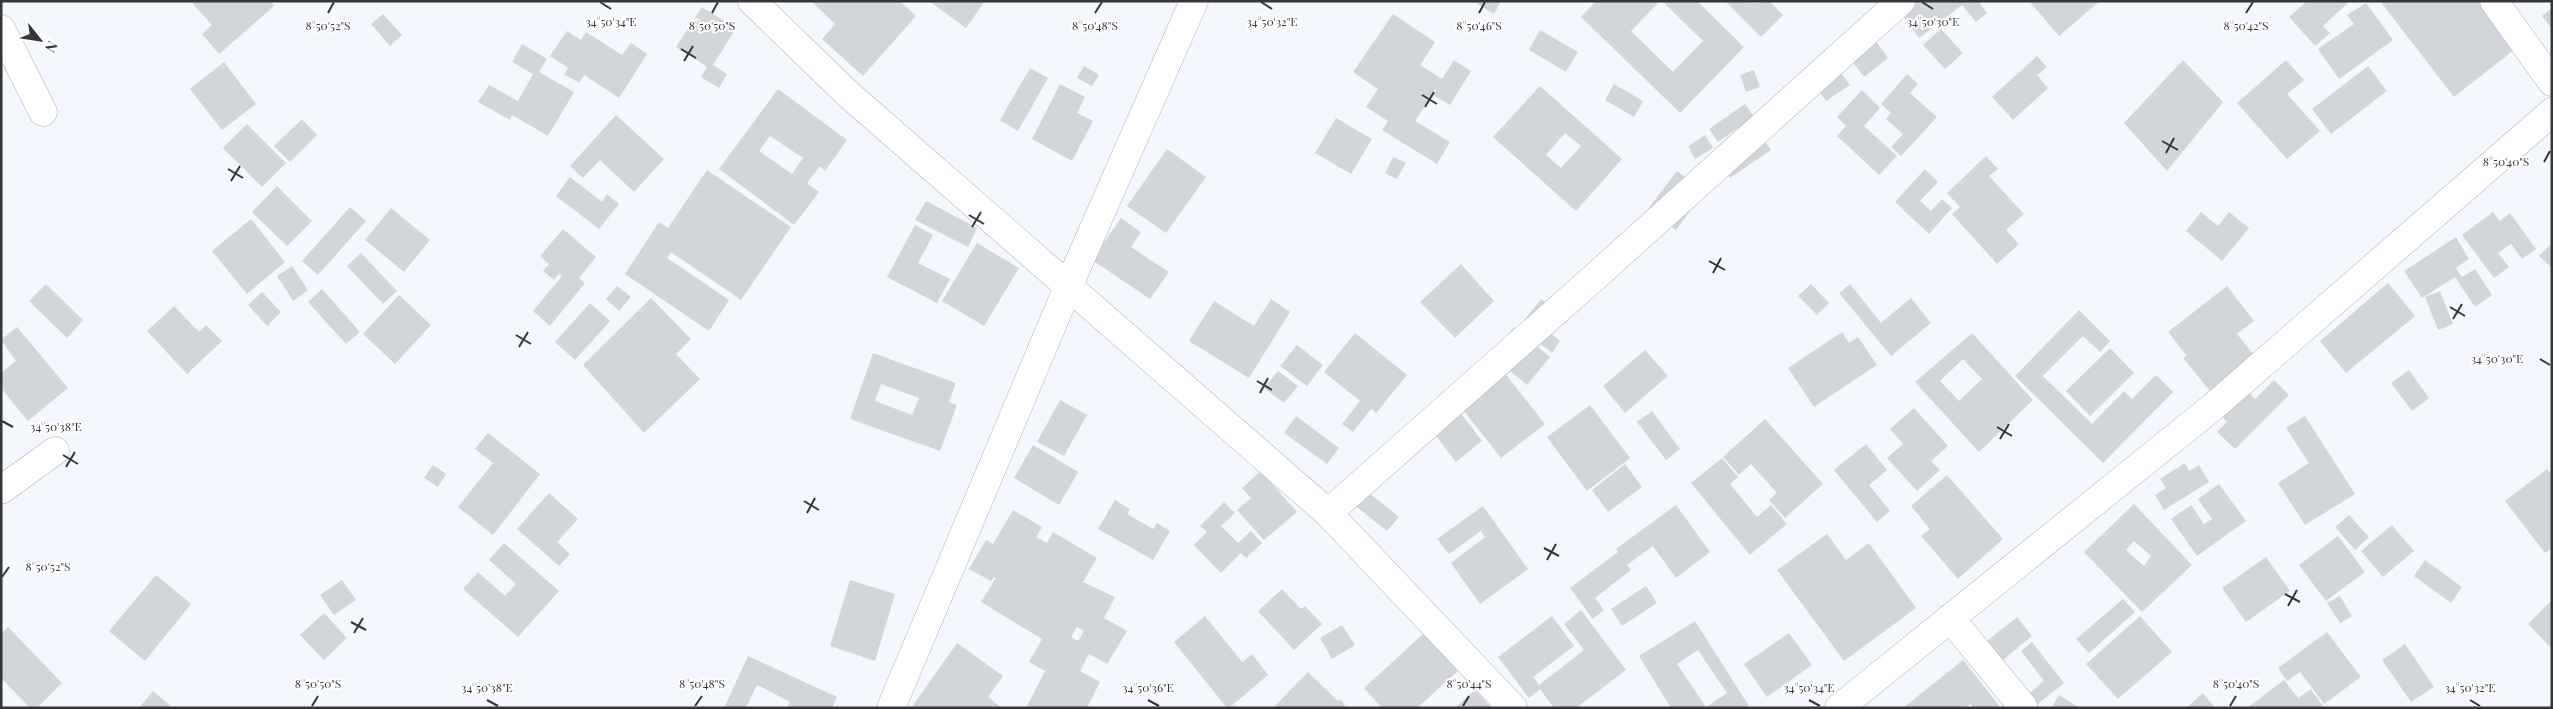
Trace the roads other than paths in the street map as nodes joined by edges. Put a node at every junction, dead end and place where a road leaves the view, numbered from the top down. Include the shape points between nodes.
1 (752, 1) edge
2 (1194, 1) edge
3 (1901, 1) edge
4 (2494, 1) edge
5 (1, 28) edge
6 (2552, 82) edge
7 (43, 112) dead end
8 (2552, 112) edge
9 (1069, 286) junction
10 (55, 451) dead end
11 (1, 490) edge
12 (1328, 513) junction
13 (1950, 618) junction
14 (891, 708) edge
15 (1513, 708) edge
16 (1839, 708) edge
17 (2024, 708) edge

1 - 9 street via 848,94
2 - 9 street
3 - 12 street
4 - 6 street
5 - 7 street
8 - 13 street via 2214,406
9 - 12 street
9 - 14 street
10 - 11 street
12 - 15 street
13 - 16 street
13 - 17 street

